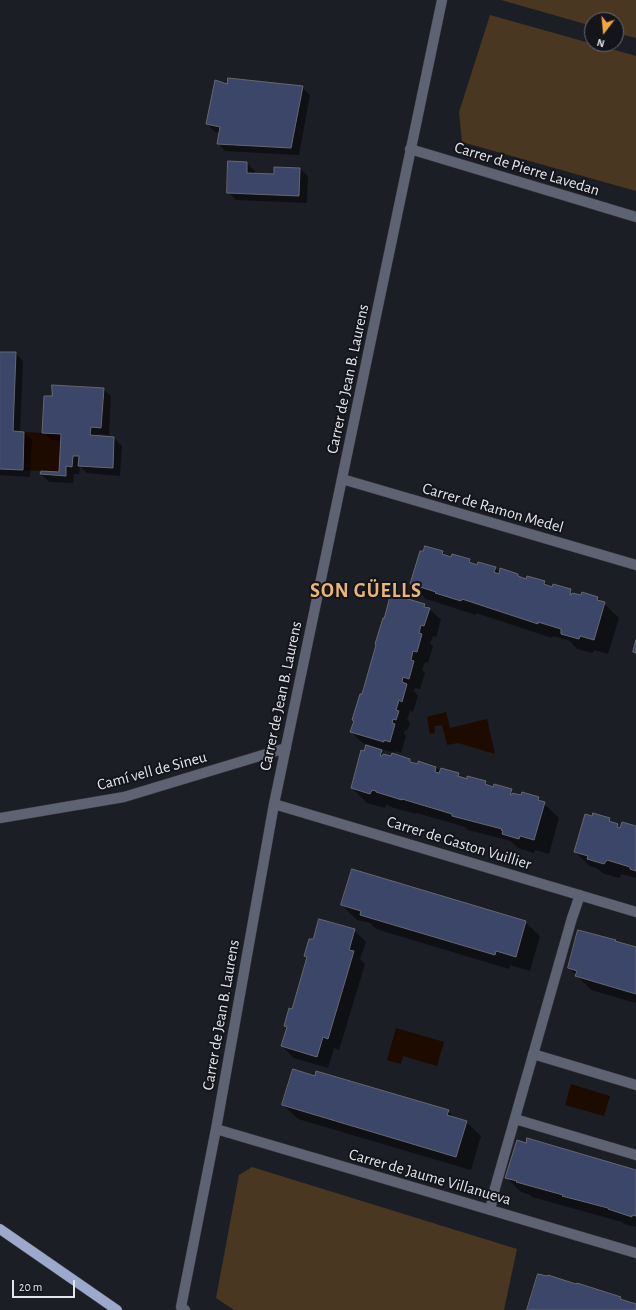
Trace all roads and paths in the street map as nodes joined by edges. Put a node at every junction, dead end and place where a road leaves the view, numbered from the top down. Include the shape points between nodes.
1 (442, 0) edge
2 (410, 149) junction
3 (636, 217) edge
4 (342, 479) junction
5 (636, 565) edge
6 (286, 748) junction
7 (274, 804) junction
8 (0, 818) edge
9 (580, 895) junction
10 (636, 912) edge
11 (533, 1054) junction
12 (636, 1085) edge
13 (515, 1119) junction
14 (216, 1129) junction
15 (636, 1155) edge
16 (490, 1210) junction
17 (0, 1229) edge
18 (636, 1253) edge
19 (183, 1308) edge
20 (117, 1310) edge

1 - 2 street, Carrer de Jean B. Laurens
2 - 3 street, Carrer de Pierre Lavedan
2 - 4 street, Carrer de Jean B. Laurens
4 - 5 street, Carrer de Ramon Medel
4 - 6 street, Carrer de Jean B. Laurens
6 - 7 street, Carrer de Jean B. Laurens
6 - 8 street, Camí vell de Sineu via 124,797
7 - 9 street, Carrer de Gaston Vuillier
7 - 14 street, Carrer de Jean B. Laurens
9 - 10 street, Carrer de Gaston Vuillier
9 - 11 street
11 - 12 street
11 - 13 street
13 - 15 street
13 - 16 street
14 - 16 street, Carrer de Jaume Villanueva
14 - 19 street, Carrer de Jean B. Laurens
16 - 18 street, Carrer de Jaume Villanueva
17 - 20 main road

